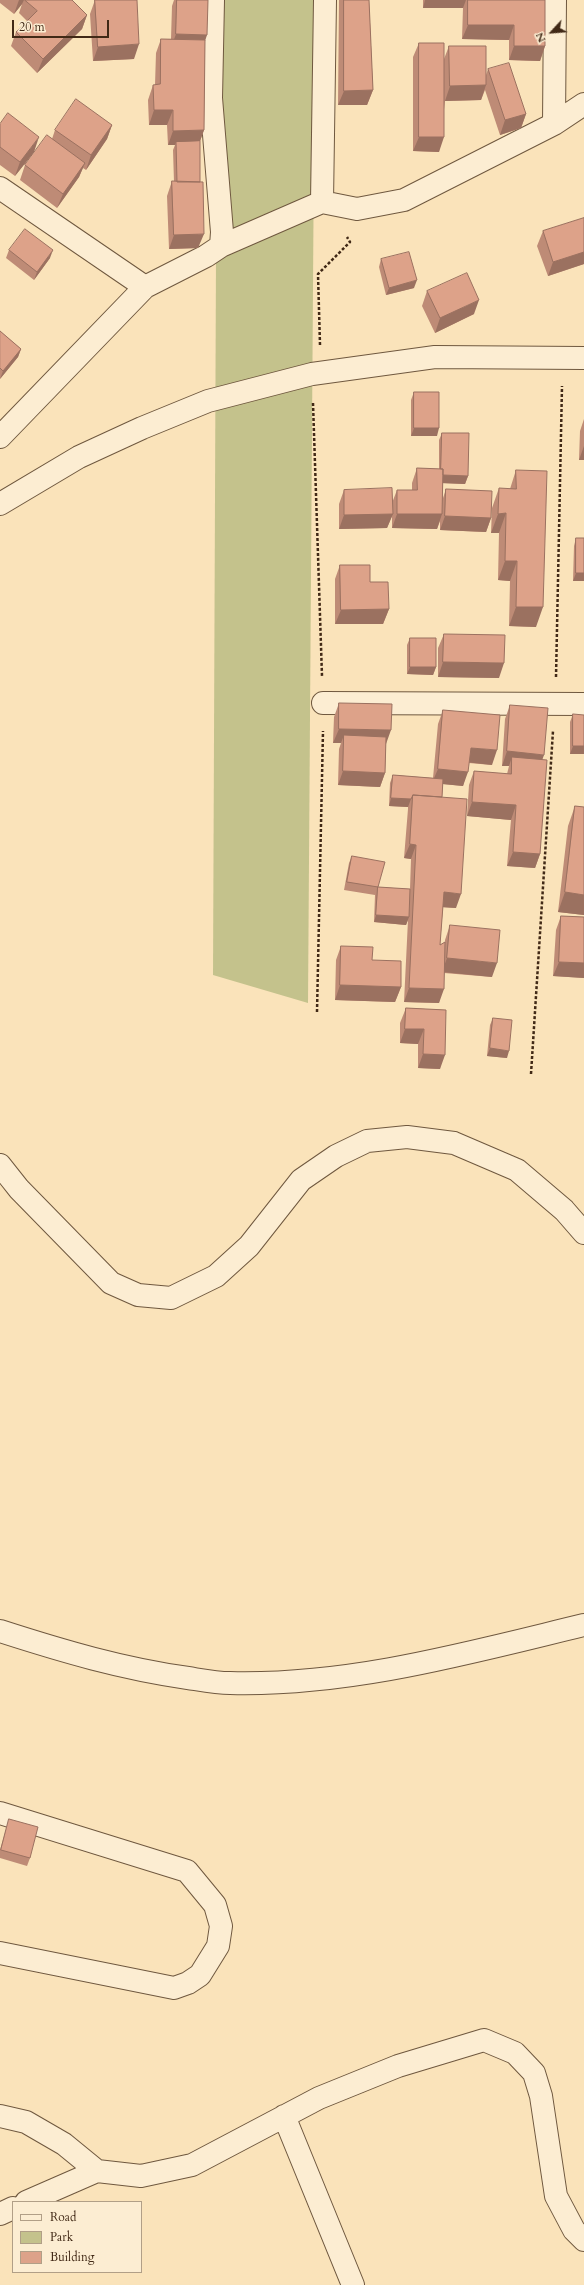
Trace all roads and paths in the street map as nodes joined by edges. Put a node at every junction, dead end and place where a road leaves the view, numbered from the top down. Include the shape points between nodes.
1 (213, 0) edge
2 (325, 0) edge
3 (555, 0) edge
4 (584, 104) edge
5 (554, 124) junction
6 (0, 188) edge
7 (322, 202) junction
8 (221, 246) junction
9 (144, 287) junction
10 (562, 357) junction
11 (584, 358) edge
12 (312, 374) junction
13 (0, 437) edge
14 (0, 504) edge
15 (323, 703) junction
16 (555, 704) junction
17 (584, 704) edge
18 (317, 1012) dead end
19 (531, 1074) dead end
20 (0, 1165) edge
21 (584, 1233) edge
22 (584, 1625) edge
23 (0, 1631) edge
24 (0, 1812) edge
25 (0, 1953) edge
26 (0, 2116) edge
27 (284, 2116) junction
28 (97, 2171) junction
29 (28, 2201) edge
30 (12, 2208) edge
31 (0, 2214) edge
32 (584, 2240) edge
33 (353, 2285) edge

1 - 8 street via 211,98
2 - 7 street
3 - 5 street
4 - 5 street
5 - 7 street via 404,200 357,209
6 - 9 street
7 - 8 street
7 - 12 path via 350,242 318,274 320,346
8 - 9 street
9 - 13 street
10 - 11 street
10 - 12 street via 435,357
10 - 16 path
12 - 14 street via 208,401 142,428 79,457
12 - 15 path
15 - 16 street
15 - 18 path
16 - 17 street
16 - 19 path
20 - 21 street via 111,1283 138,1295 171,1298 216,1276 248,1246 301,1180 336,1156 367,1141 407,1137 454,1143 517,1170 564,1210
22 - 23 street via 431,1662 312,1680 229,1684 149,1672 63,1651
24 - 25 street via 187,1871 215,1905 221,1926 218,1946 200,1975 174,1988
26 - 28 street via 26,2122 64,2144
27 - 28 street via 192,2166 140,2176
27 - 32 street via 320,2098 398,2066 484,2040 515,2053 534,2073 541,2096 556,2196 574,2230
27 - 33 street
28 - 29 street
30 - 31 street

